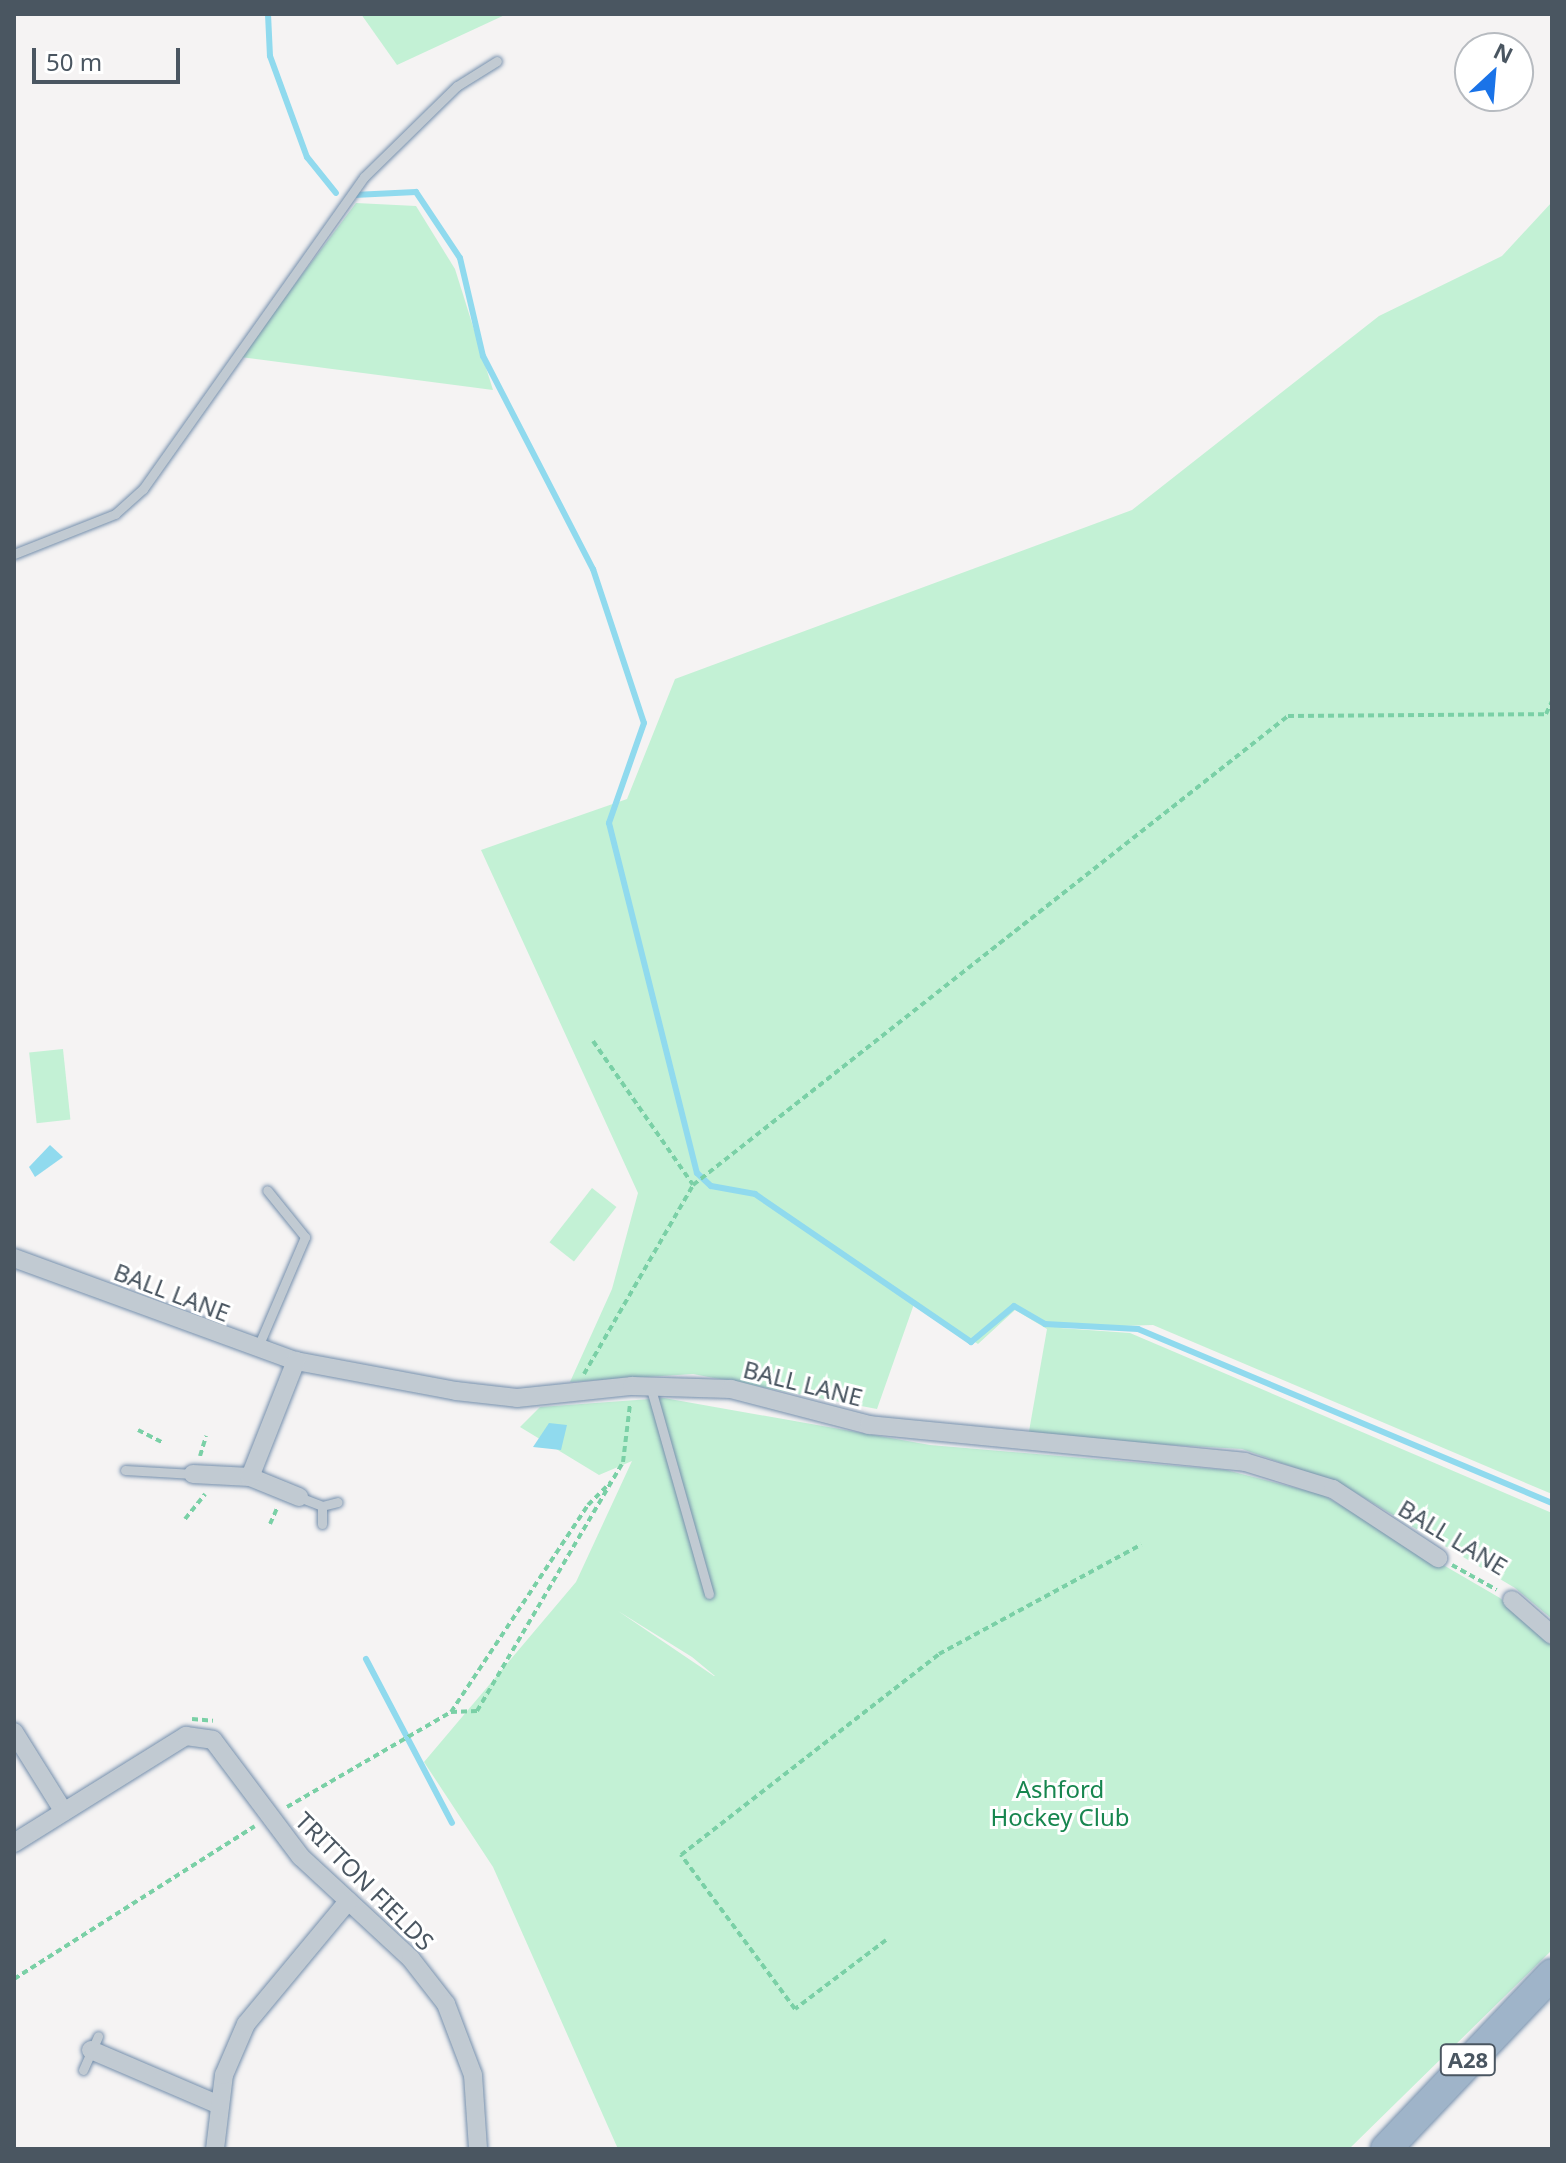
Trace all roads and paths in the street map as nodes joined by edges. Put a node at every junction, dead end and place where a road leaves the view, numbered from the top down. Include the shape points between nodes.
1 (497, 61) dead end
2 (14, 554) edge
3 (1552, 701) edge
4 (593, 1041) dead end
5 (695, 1184) junction
6 (267, 1190) dead end
7 (14, 1258) edge
8 (257, 1349) junction
9 (296, 1361) junction
10 (632, 1386) junction
11 (651, 1389) junction
12 (573, 1394) junction
13 (138, 1430) dead end
14 (162, 1442) dead end
15 (125, 1470) dead end
16 (193, 1474) joint
17 (250, 1477) junction
18 (611, 1482) junction
19 (220, 1495) dead end
20 (299, 1497) joint
21 (338, 1502) dead end
22 (322, 1506) junction
23 (185, 1519) dead end
24 (322, 1524) dead end
25 (1141, 1545) dead end
26 (1438, 1558) joint
27 (709, 1594) dead end
28 (1512, 1600) joint
29 (1552, 1635) edge
30 (451, 1712) junction
31 (14, 1732) edge
32 (252, 1811) dead end
33 (64, 1812) junction
34 (270, 1819) junction
35 (14, 1843) edge
36 (348, 1901) junction
37 (886, 1940) dead end
38 (1552, 1974) edge
39 (14, 1979) edge
40 (95, 2043) joint
41 (83, 2070) dead end
42 (217, 2104) junction
43 (215, 2149) edge
44 (478, 2149) edge
45 (1386, 2149) edge

1 - 2 lane via 457,86 364,177 143,489 115,514
3 - 5 path via 1546,714 1288,716
4 - 5 path
5 - 12 path
6 - 8 lane via 305,1237
7 - 8 street, BALL LANE
8 - 9 street, BALL LANE
9 - 12 street, BALL LANE via 517,1398
9 - 17 street
10 - 11 street, BALL LANE
10 - 12 street, BALL LANE
10 - 18 path via 623,1462
11 - 26 street, BALL LANE via 731,1389 869,1425 1245,1462 1333,1489
11 - 27 lane
13 - 14 path
15 - 16 lane
16 - 17 street
17 - 20 street
18 - 30 path via 588,1505
18 - 30 path via 477,1711
19 - 23 path via 196,1498
20 - 22 lane
21 - 22 lane
22 - 24 lane
25 - 37 path via 939,1654 681,1855 795,2009
26 - 28 path, BALL LANE
28 - 29 street, BALL LANE
30 - 34 path via 396,1738
31 - 33 street
32 - 39 path via 260,1823
33 - 34 street, TRITTON FIELDS via 194,1734 217,1745
33 - 35 street, TRITTON FIELDS
34 - 36 street, TRITTON FIELDS
36 - 42 street via 253,2012
36 - 44 street, TRITTON FIELDS via 425,1974 457,2024 477,2098
38 - 45 highway, A28
40 - 41 lane
40 - 42 street
42 - 43 street

